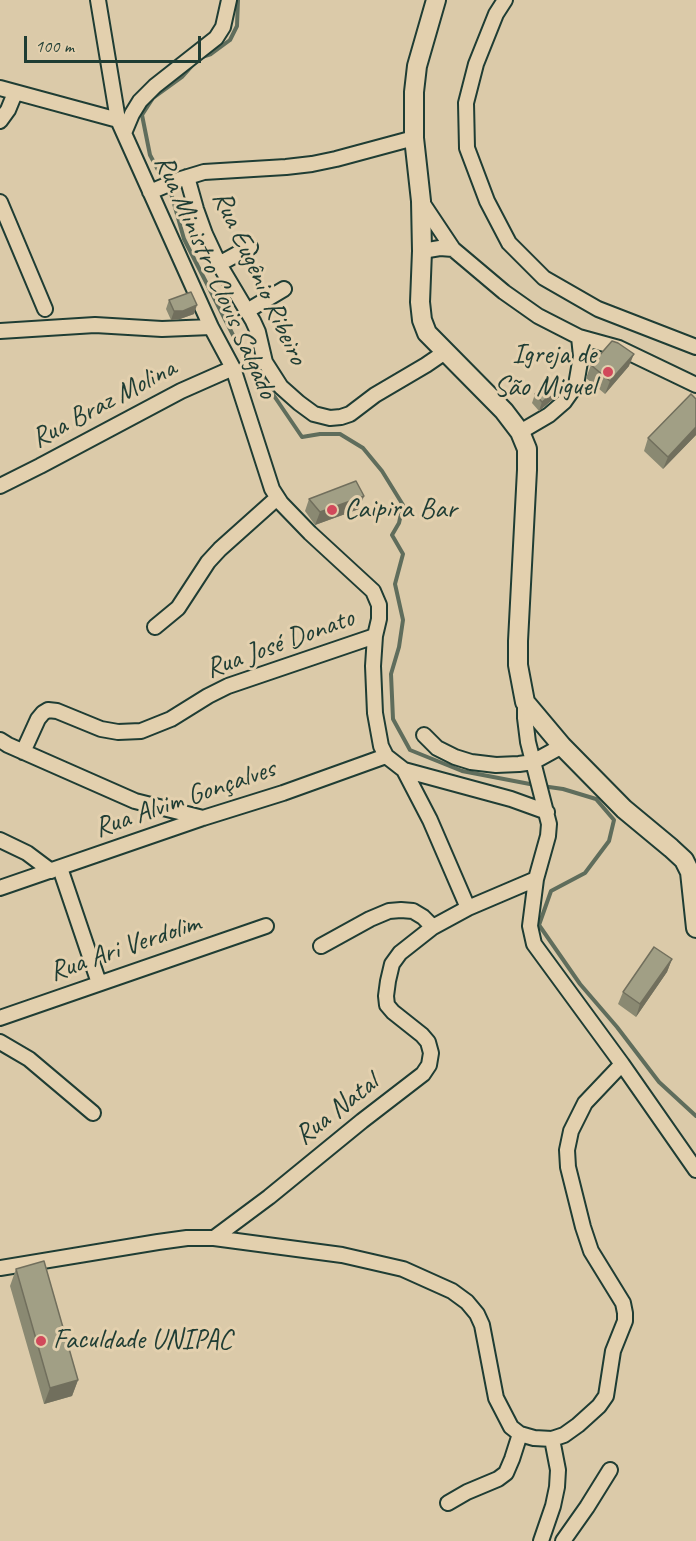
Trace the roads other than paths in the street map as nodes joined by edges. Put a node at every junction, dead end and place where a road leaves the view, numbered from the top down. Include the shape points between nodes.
1 (98, 0) edge
2 (229, 0) edge
3 (436, 0) edge
4 (505, 0) edge
5 (0, 88) edge
6 (15, 93) junction
7 (0, 121) edge
8 (121, 127) junction
9 (414, 138) junction
10 (184, 178) junction
11 (153, 190) junction
12 (421, 201) junction
13 (0, 202) edge
14 (250, 247) dead end
15 (453, 249) junction
16 (422, 251) junction
17 (219, 264) junction
18 (284, 289) dead end
19 (45, 309) dead end
20 (247, 310) junction
21 (210, 327) junction
22 (0, 332) edge
23 (579, 337) junction
24 (696, 347) edge
25 (445, 352) junction
26 (233, 368) junction
27 (696, 385) edge
28 (520, 432) junction
29 (0, 486) edge
30 (277, 498) junction
31 (155, 627) dead end
32 (375, 636) junction
33 (525, 702) junction
34 (424, 735) dead end
35 (0, 740) edge
36 (562, 746) junction
37 (23, 752) junction
38 (386, 756) junction
39 (534, 765) junction
40 (404, 770) junction
41 (545, 808) junction
42 (203, 818) junction
43 (0, 840) edge
44 (56, 869) junction
45 (536, 879) junction
46 (0, 888) edge
47 (468, 908) junction
48 (266, 926) dead end
49 (433, 927) junction
50 (696, 928) edge
51 (321, 946) dead end
52 (99, 983) junction
53 (0, 1018) edge
54 (0, 1042) edge
55 (622, 1064) junction
56 (93, 1113) dead end
57 (696, 1170) edge
58 (214, 1238) junction
59 (0, 1268) edge
60 (520, 1434) junction
61 (552, 1439) junction
62 (609, 1470) dead end
63 (448, 1503) dead end
64 (541, 1541) edge
65 (563, 1541) edge

1 - 8 street, Rua Ministro Clovis Salgado
2 - 8 street via 224,27 216,38 155,86
3 - 9 main road via 417,66
4 - 24 street via 476,64 466,103 467,148 487,201 509,243 544,278 598,309
5 - 6 street
6 - 7 street
6 - 8 street
8 - 11 street, Rua Ministro Clovis Salgado
9 - 10 street via 312,164 204,172
9 - 12 main road
10 - 11 street
10 - 17 street, Rua Eugênio Ribeiro
11 - 21 street, Rua Ministro Clovis Salgado
12 - 15 street
12 - 16 main road
13 - 19 street
14 - 17 street
15 - 16 street
15 - 23 street via 538,316
16 - 25 main road via 422,320
17 - 20 street, Rua Eugênio Ribeiro
18 - 20 street
20 - 25 street, Rua Eugênio Ribeiro via 258,332 265,362 281,387 314,414 330,418 350,414
21 - 22 street via 95,326
21 - 26 street, Rua Ministro Clovis Salgado
23 - 27 street via 619,348
23 - 28 street via 581,356 576,385 549,416
25 - 28 main road
26 - 29 street, Rua Braz Molina
26 - 30 street, Rua Ministro Clovis Salgado
28 - 33 main road via 527,470 518,666
30 - 31 street via 220,549 178,608
30 - 32 street, Rua Ministro Clovis Salgado via 373,591 379,604
32 - 37 street, Rua José Donato via 228,686 171,719 141,731 101,729 48,710 38,719
32 - 38 street, Rua Ministro Clovis Salgado via 375,713
33 - 36 main road
33 - 39 street
34 - 39 street via 437,748 471,762
35 - 37 street
36 - 39 street
36 - 50 main road via 624,809 684,860 690,872
37 - 42 street via 135,801
38 - 40 street
38 - 42 street, Rua Alvim Gonçalves
39 - 41 street
40 - 41 street
40 - 47 street
41 - 45 street via 548,836
42 - 44 street, Rua Alvim Gonçalves
43 - 44 street
44 - 46 street, Rua Alvim Gonçalves
44 - 52 street
45 - 47 street, Rua Natal
45 - 55 street via 530,926 534,944
47 - 49 street, Rua Natal
48 - 52 street, Rua Ari Verdolim
49 - 51 street via 413,911 389,911
49 - 58 street, Rua Natal via 392,964 386,996 393,1012 428,1042 431,1053 423,1074
52 - 53 street, Rua Ari Verdolim
54 - 56 street via 30,1059
55 - 57 street
55 - 61 street via 585,1103 571,1131 567,1150 591,1251 626,1313 613,1351 606,1396 578,1425
58 - 59 street via 158,1242
58 - 60 street via 342,1255 403,1269 452,1291 477,1314 496,1398 511,1427
60 - 61 street
60 - 63 street via 506,1473
61 - 64 street via 557,1487
62 - 65 street

